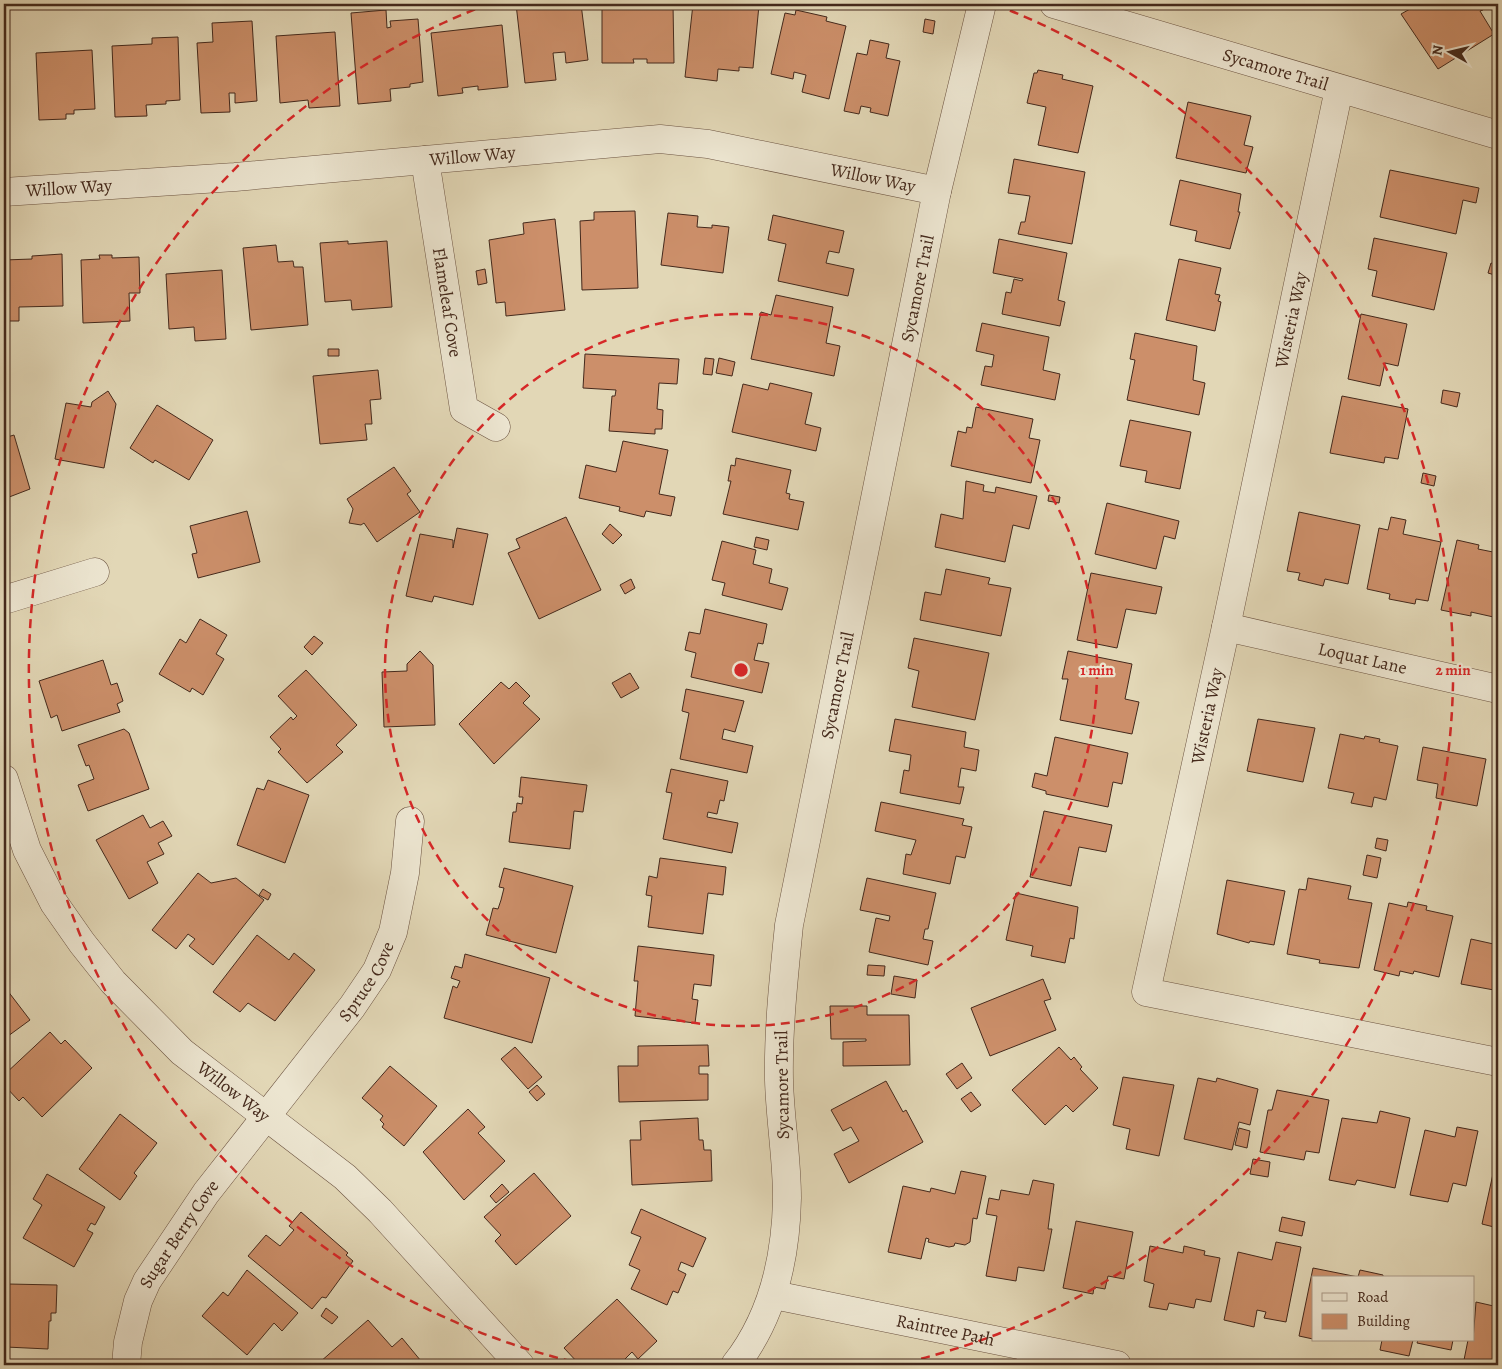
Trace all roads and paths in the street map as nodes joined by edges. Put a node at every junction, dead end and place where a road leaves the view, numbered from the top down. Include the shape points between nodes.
1 (982, 4) edge
2 (1054, 4) edge
3 (1339, 89) junction
4 (1498, 135) edge
5 (425, 160) junction
6 (937, 191) junction
7 (4, 192) edge
8 (496, 427) dead end
9 (95, 572) dead end
10 (4, 600) edge
11 (1226, 627) junction
12 (1498, 688) edge
13 (4, 779) edge
14 (410, 821) dead end
15 (1498, 1062) edge
16 (265, 1118) junction
17 (774, 1295) junction
18 (126, 1365) edge
19 (520, 1365) edge
20 (735, 1365) edge
21 (1118, 1365) edge

1 - 6 street, Sycamore Trail
2 - 3 street, Sycamore Trail
3 - 4 street, Sycamore Trail
3 - 11 street, Wisteria Way
5 - 6 street, Willow Way via 660,139 708,144
5 - 7 street, Willow Way
5 - 8 street, Flameleaf Cove via 464,409
6 - 17 street, Sycamore Trail via 789,925 781,1002 779,1080 787,1198 783,1247
9 - 10 street
11 - 12 street, Loquat Lane
11 - 15 street, Wisteria Way via 1146,992
13 - 16 street, Willow Way via 27,850 54,903 82,943 113,982 182,1052
14 - 16 street, Spruce Cove via 405,873 393,932 377,970
16 - 18 street, Sugar Berry Cove via 206,1193 147,1281 138,1300
16 - 19 street, Willow Way via 306,1145 345,1177
17 - 20 street, Sycamore Trail
17 - 21 street, Raintree Path

